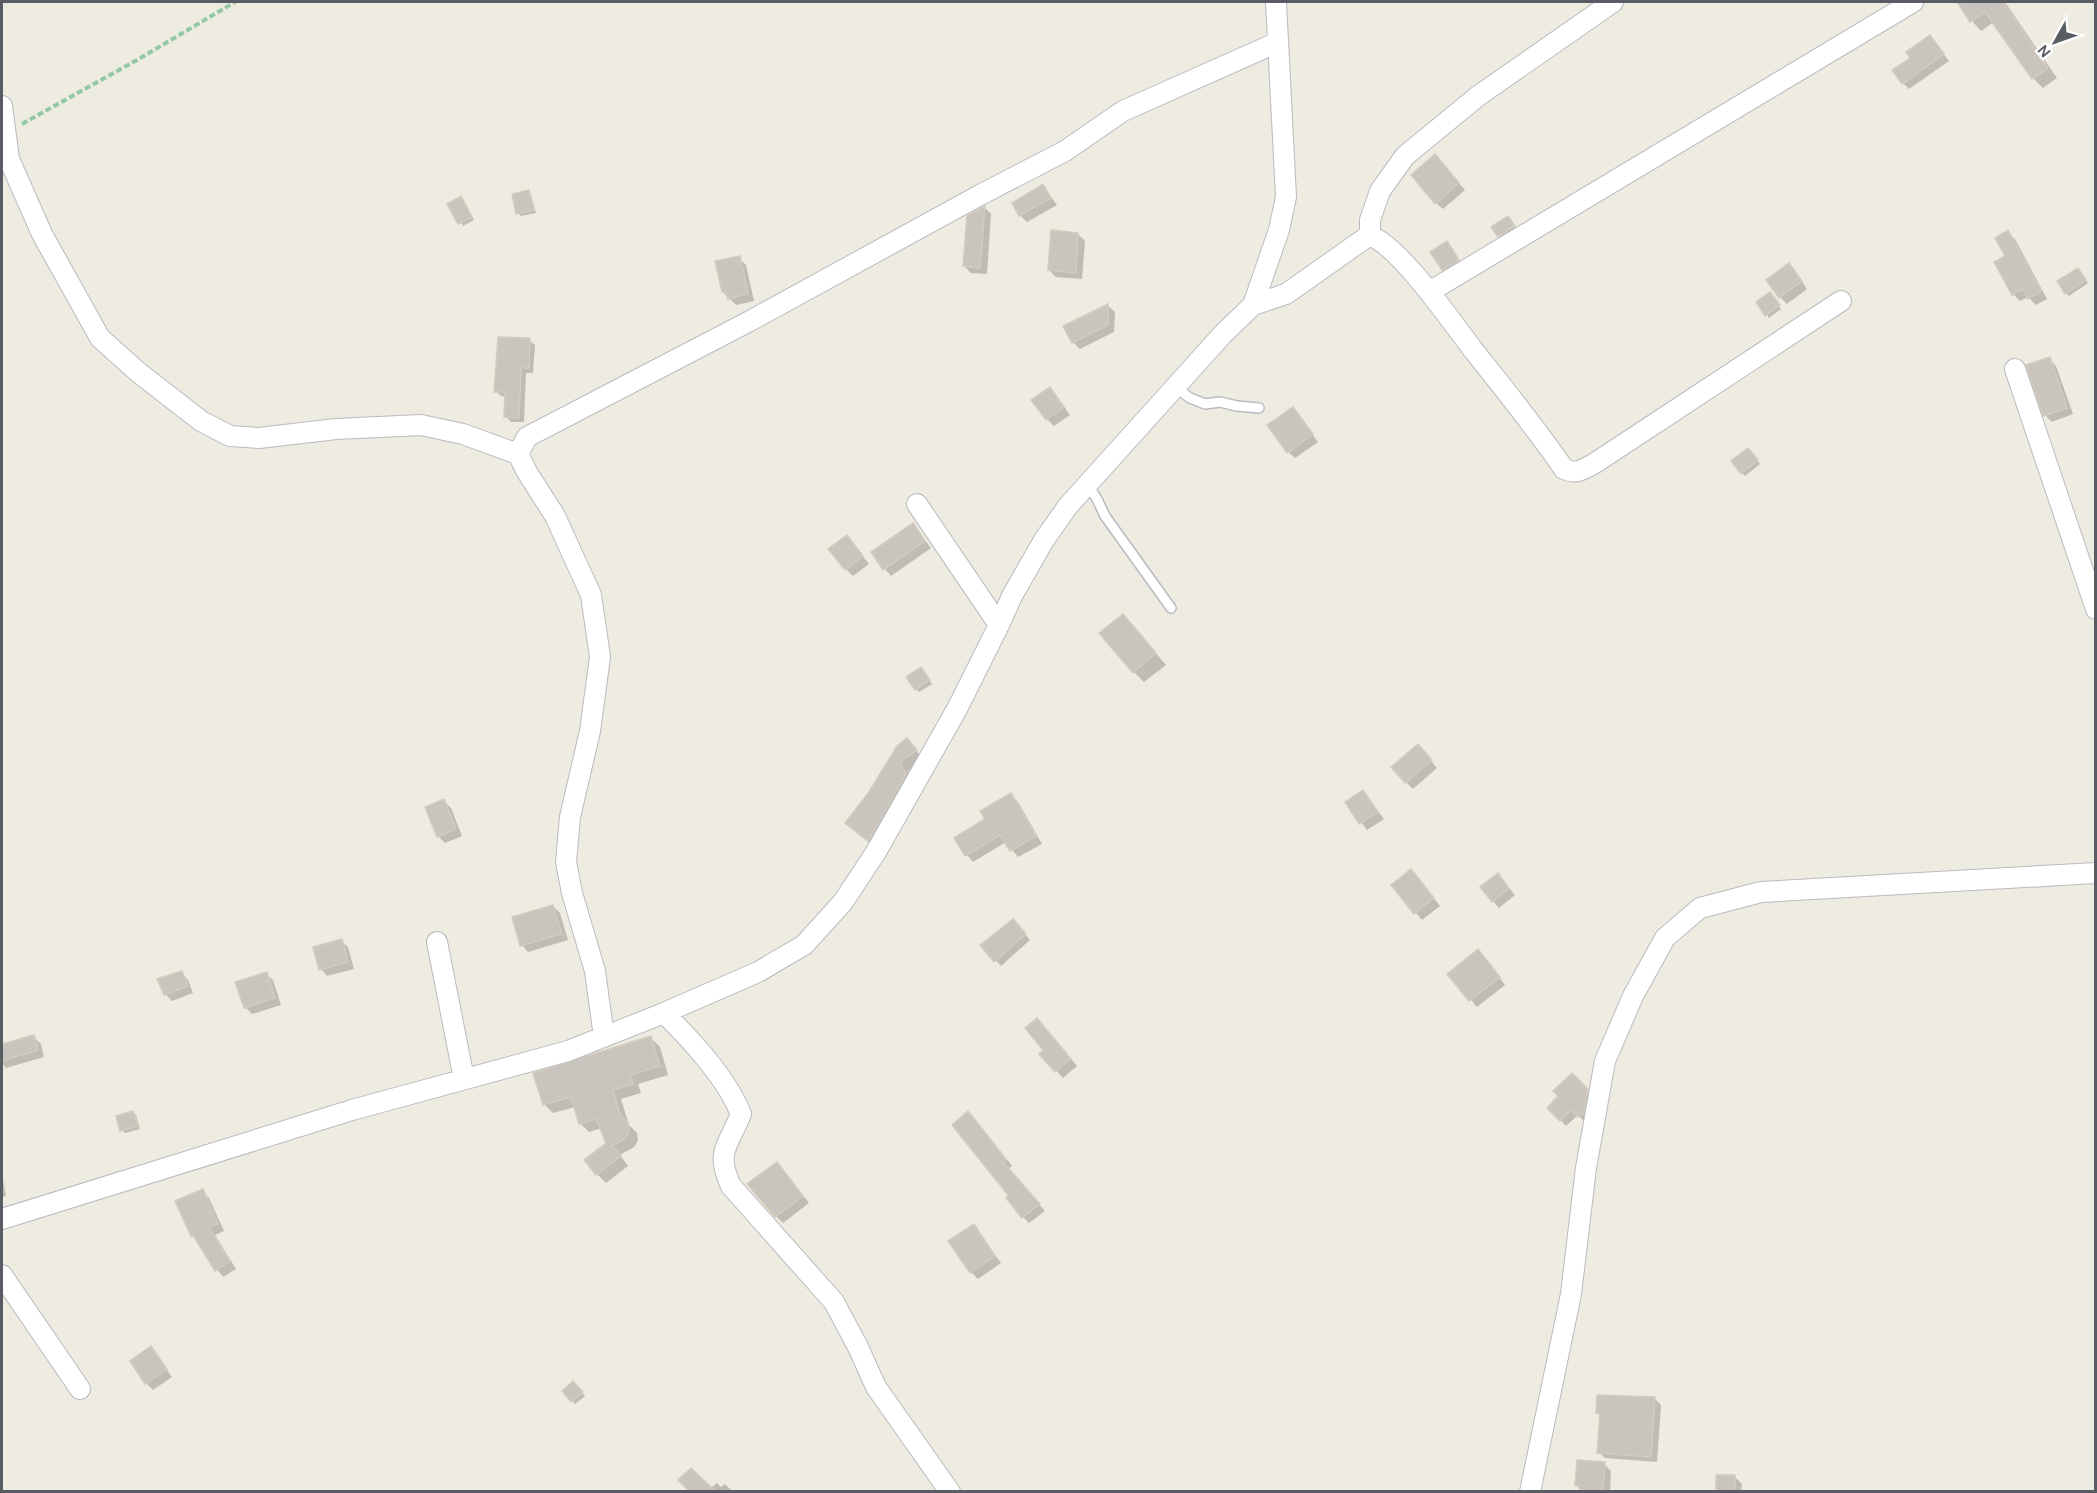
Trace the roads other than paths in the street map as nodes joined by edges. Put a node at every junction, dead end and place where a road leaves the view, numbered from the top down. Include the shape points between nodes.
1 (1275, 2) edge
2 (1613, 2) edge
3 (1913, 2) edge
4 (1278, 42) junction
5 (2, 106) edge
6 (1370, 236) junction
7 (1429, 292) junction
8 (1841, 301) dead end
9 (1253, 305) junction
10 (2015, 369) dead end
11 (1175, 387) junction
12 (1259, 408) dead end
13 (518, 454) junction
14 (1087, 484) junction
15 (916, 504) dead end
16 (1171, 609) dead end
17 (2096, 609) edge
18 (999, 625) junction
19 (2096, 873) edge
20 (437, 942) dead end
21 (664, 1013) junction
22 (604, 1037) junction
23 (464, 1079) junction
24 (2, 1219) edge
25 (2, 1275) edge
26 (80, 1389) dead end
27 (950, 1491) edge
28 (1530, 1491) edge

1 - 4 street
2 - 6 street via 1478,96 1405,156 1380,190 1370,220
3 - 7 street
4 - 9 street via 1286,197
4 - 13 street via 1123,111 1065,151 527,437
5 - 13 street via 9,159 42,234 100,338 201,421 230,436 259,438 421,425 463,434
6 - 7 street via 1389,247
6 - 9 street via 1286,294
7 - 8 street via 1564,469 1571,472 1595,463
9 - 11 street
10 - 17 street
11 - 12 lane via 1205,404 1220,402
11 - 14 street
13 - 22 street via 555,516 591,595 600,657 590,731 570,817 566,862 595,971
14 - 16 lane
14 - 18 street via 1044,540
15 - 18 street
18 - 21 street via 957,709 843,902 804,945 758,972
19 - 28 street via 1761,892 1700,908 1665,938 1633,996 1605,1061 1571,1294
20 - 23 street
21 - 22 street
21 - 27 street via 690,1038 736,1101 741,1114 722,1155 731,1186 834,1302 876,1387
22 - 23 street via 568,1051
23 - 24 street
25 - 26 street

